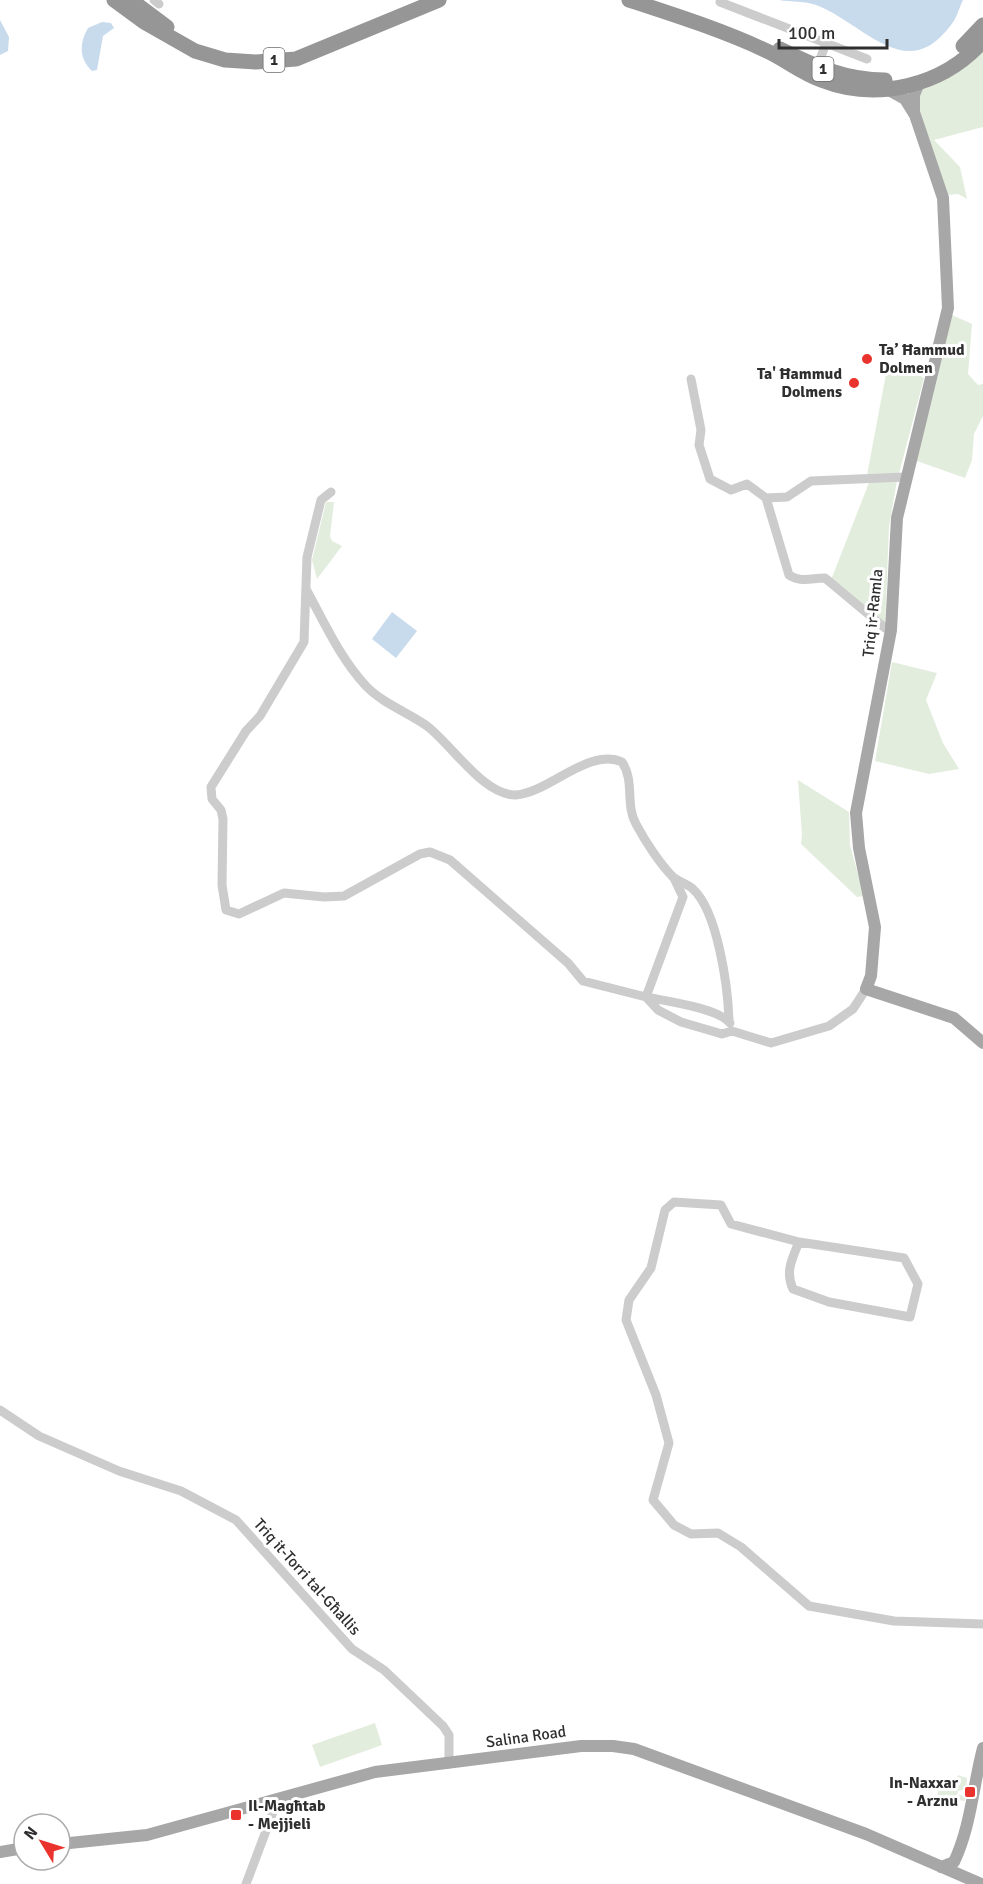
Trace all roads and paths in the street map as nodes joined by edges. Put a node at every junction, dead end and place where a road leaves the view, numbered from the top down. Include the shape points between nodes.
1 (114, 0) edge
2 (131, 0) edge
3 (414, 0) edge
4 (439, 0) edge
5 (628, 0) edge
6 (658, 0) edge
7 (720, 2) dead end
8 (983, 25) edge
9 (827, 41) junction
10 (983, 41) edge
11 (867, 59) dead end
12 (817, 67) junction
13 (919, 84) junction
14 (889, 90) junction
15 (915, 115) junction
16 (691, 379) dead end
17 (905, 477) junction
18 (331, 492) dead end
19 (766, 498) junction
20 (304, 587) junction
21 (891, 630) junction
22 (674, 878) junction
23 (866, 989) junction
24 (646, 997) junction
25 (729, 1021) junction
26 (732, 1031) junction
27 (983, 1043) edge
28 (799, 1242) junction
29 (0, 1410) edge
30 (983, 1624) edge
31 (983, 1748) edge
32 (449, 1764) junction
33 (981, 1769) edge
34 (278, 1799) junction
35 (72, 1843) edge
36 (954, 1862) junction
37 (941, 1867) junction
38 (960, 1875) junction
39 (976, 1883) edge
40 (246, 1884) edge

1 - 4 highway, 1 via 195,51 225,60 256,62 296,59
2 - 3 highway, 1 via 172,32 209,50 262,56 294,49
5 - 14 highway, 1 via 770,53 836,86 862,91
6 - 12 highway, 1
7 - 9 street
8 - 12 highway, 1 via 948,59 917,74 866,80
9 - 11 street
9 - 12 street
10 - 13 highway, 1 via 954,65
13 - 14 highway, 1
13 - 15 main road, Triq ir-Ramla via 914,95
14 - 15 main road, Triq ir-Ramla via 905,99
15 - 17 main road, Triq ir-Ramla via 943,198 948,308
16 - 19 street via 701,430 699,446 710,479 731,490 747,484
17 - 19 street via 811,481 787,497
17 - 21 main road, Triq ir-Ramla via 897,518
18 - 20 street via 321,500
19 - 21 street via 789,575 806,580 825,578
20 - 22 street via 345,660 368,688 429,728 501,793 518,795 536,789 601,759 622,762 629,773 635,823
20 - 24 street via 304,642 211,787 212,799 223,819 222,885 226,910 239,914 284,893 344,896 430,852 450,860 568,963 583,981
21 - 23 main road, Triq ir-Ramla via 856,813 875,927 871,976
22 - 24 street via 682,897
22 - 25 street via 693,889 713,929 728,981
23 - 26 street via 853,1008 819,1031 771,1043
23 - 27 main road via 954,1018
24 - 25 street via 678,1003
24 - 26 street via 658,1010 681,1022 722,1034
25 - 26 street
28 - 28 street via 904,1258 918,1284 910,1317 830,1302 794,1290 788,1278
28 - 30 street via 731,1224 722,1204 674,1202 665,1210 651,1268 629,1300 626,1320 656,1395 669,1443 653,1500 674,1525 691,1534 718,1533 726,1538 758,1560 809,1606 894,1621
29 - 32 street, Triq it-Torri tal-Għallis via 39,1436 119,1471 181,1491 236,1520 352,1649 384,1670 443,1726 449,1735
31 - 33 main road
32 - 34 main road, Salina Road via 375,1772
32 - 37 main road, Salina Road via 581,1746 624,1747 866,1834
33 - 36 main road via 966,1837
34 - 35 main road, Salina Road via 147,1835
34 - 40 street
36 - 37 main road
36 - 38 main road
37 - 38 main road, Salina Road
38 - 39 main road, Salina Road

